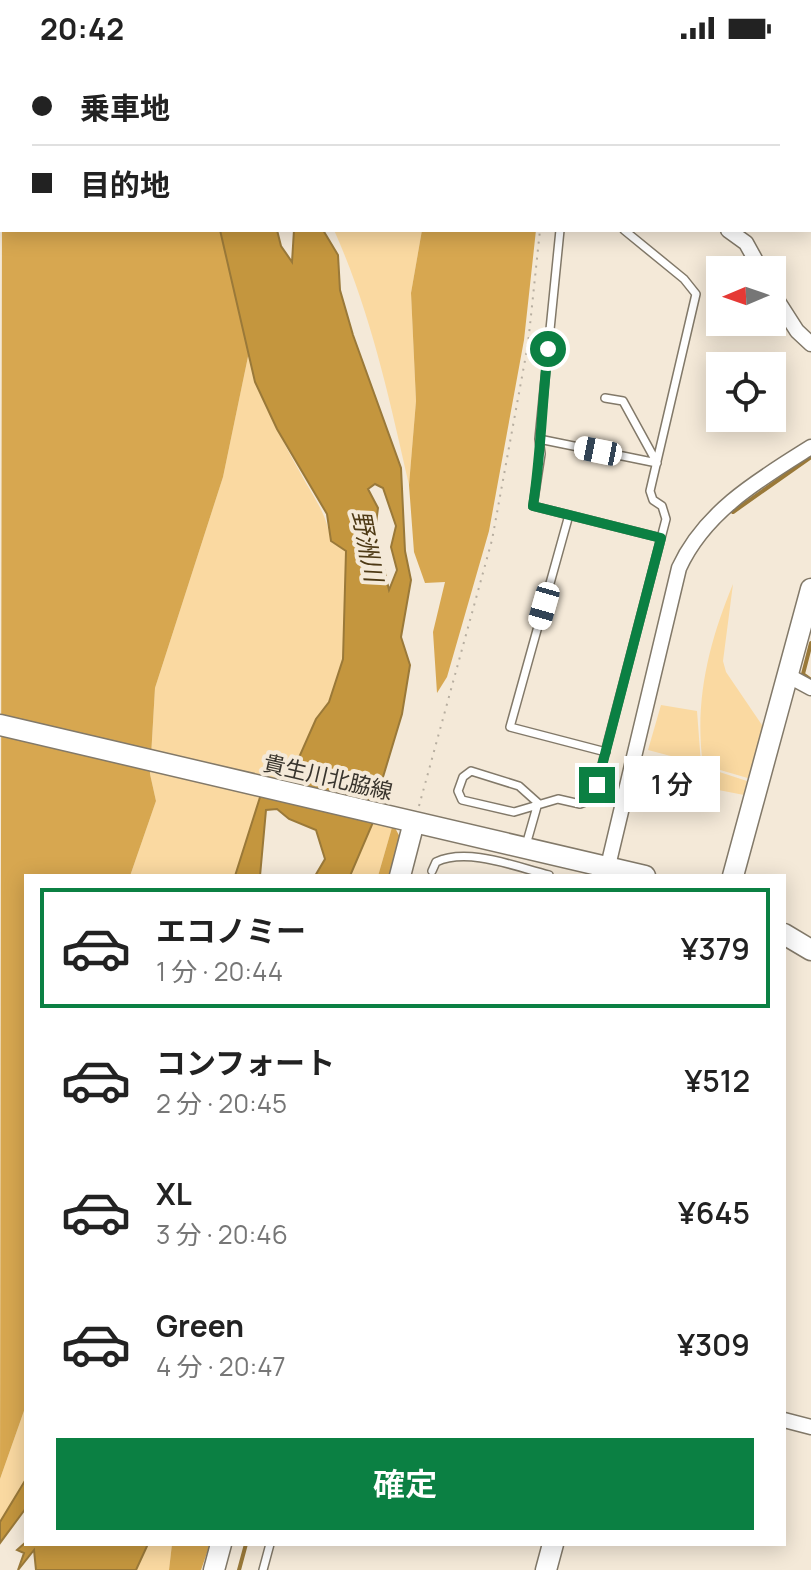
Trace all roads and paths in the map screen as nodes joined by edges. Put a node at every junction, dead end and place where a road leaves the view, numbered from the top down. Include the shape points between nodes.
1 (540, 232) edge
2 (560, 232) edge
3 (626, 232) edge
4 (731, 232) edge
5 (753, 256) edge
6 (786, 314) edge
7 (811, 344) edge
8 (605, 398) dead end
9 (539, 439) junction
10 (811, 447) edge
11 (657, 463) junction
12 (569, 515) junction
13 (661, 538) junction
14 (811, 589) edge
15 (787, 675) junction
16 (811, 688) edge
17 (6, 726) edge
18 (606, 752) junction
19 (538, 803) junction
20 (406, 820) junction
21 (526, 848) junction
22 (555, 854) junction
23 (608, 866) junction
24 (432, 871) dead end
25 (400, 874) edge
26 (544, 874) edge
27 (549, 874) edge
28 (638, 874) edge
29 (734, 874) edge
30 (786, 935) edge
31 (811, 950) edge
32 (786, 1421) edge
33 (811, 1427) edge
34 (220, 1546) edge
35 (269, 1546) edge
36 (552, 1546) edge
37 (214, 1570) edge
38 (263, 1570) edge
39 (546, 1570) edge

1 - 20 path via 528,344 492,540
2 - 9 lane
3 - 11 lane via 696,294
4 - 5 street
6 - 7 street
8 - 11 lane via 623,401
9 - 11 lane
9 - 12 lane via 533,506
10 - 23 street via 738,493 685,554
11 - 13 lane via 650,491 666,519
12 - 13 lane
12 - 18 lane via 510,727
13 - 18 lane
14 - 15 main road
15 - 16 street
15 - 29 main road
17 - 20 main road, 貴生川北脇線
18 - 19 lane via 589,804 558,799
19 - 19 lane via 519,786 471,771 458,791 462,800 514,812
19 - 21 lane
20 - 21 main road, 貴生川北脇線
20 - 25 main road
21 - 22 main road, 貴生川北脇線
22 - 23 main road, 貴生川北脇線
22 - 27 lane
23 - 28 main road, 貴生川北脇線
24 - 26 lane via 448,856
30 - 31 main road
32 - 33 street
34 - 37 main road
35 - 38 lane
36 - 39 main road

